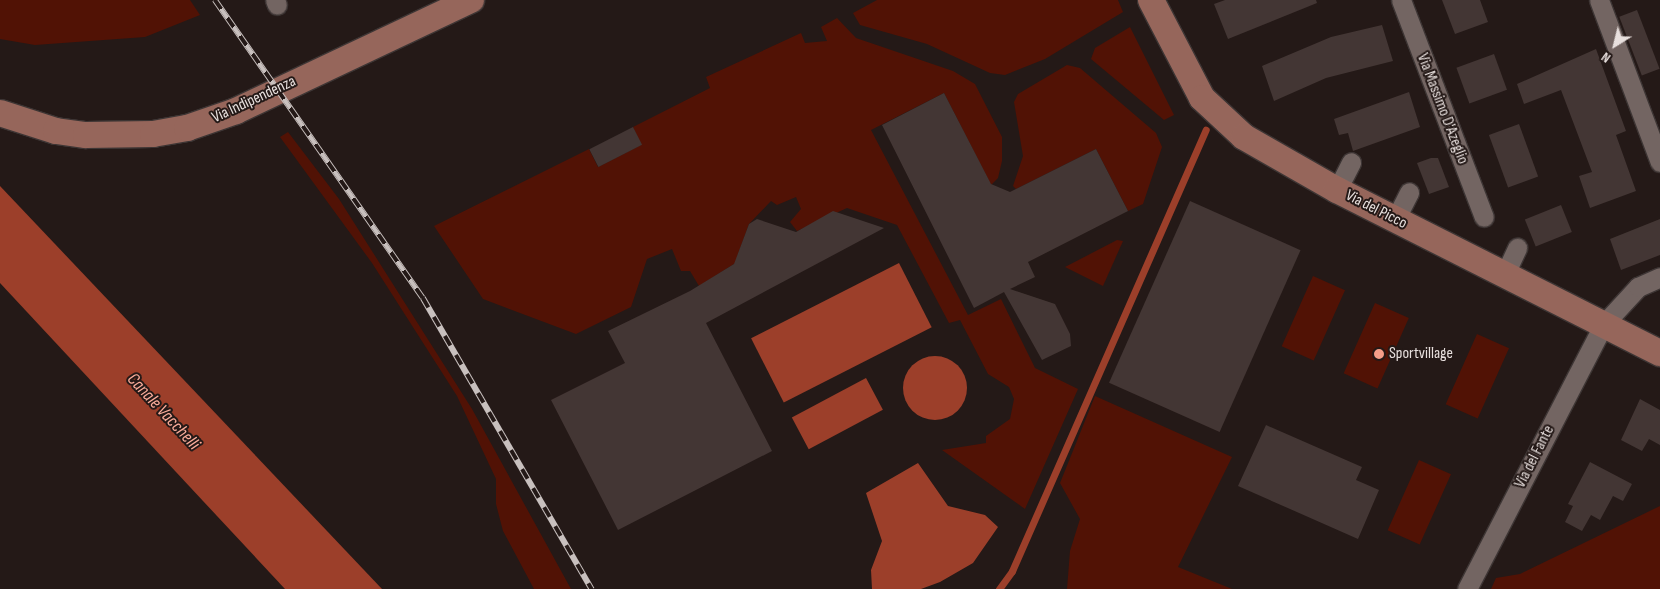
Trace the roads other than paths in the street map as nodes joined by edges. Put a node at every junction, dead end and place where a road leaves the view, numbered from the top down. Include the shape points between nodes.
1 (471, 0) edge
2 (1151, 0) edge
3 (1401, 0) edge
4 (1599, 0) edge
5 (0, 108) edge
6 (0, 113) edge
7 (24, 121) junction
8 (1351, 162) dead end
9 (1660, 162) edge
10 (1337, 190) junction
11 (1409, 192) dead end
12 (1484, 217) dead end
13 (1395, 220) junction
14 (1517, 248) dead end
15 (1504, 274) junction
16 (1660, 278) edge
17 (1606, 321) junction
18 (1660, 353) edge
19 (1467, 589) edge

1 - 7 main road, Via Indipendenza via 236,111 186,128 118,137 56,132
2 - 10 main road, Via del Picco via 1186,74 1221,120
3 - 12 street, Via Massimo D'Azeglio
4 - 9 street
5 - 7 main road
6 - 7 main road
8 - 10 street
10 - 13 main road, Via del Picco
11 - 13 street
13 - 15 main road, Via del Picco
14 - 15 street
15 - 17 main road, Via del Picco
16 - 17 street, Via del Fante via 1638,286
17 - 18 main road, Via del Picco
17 - 19 street, Via del Fante

